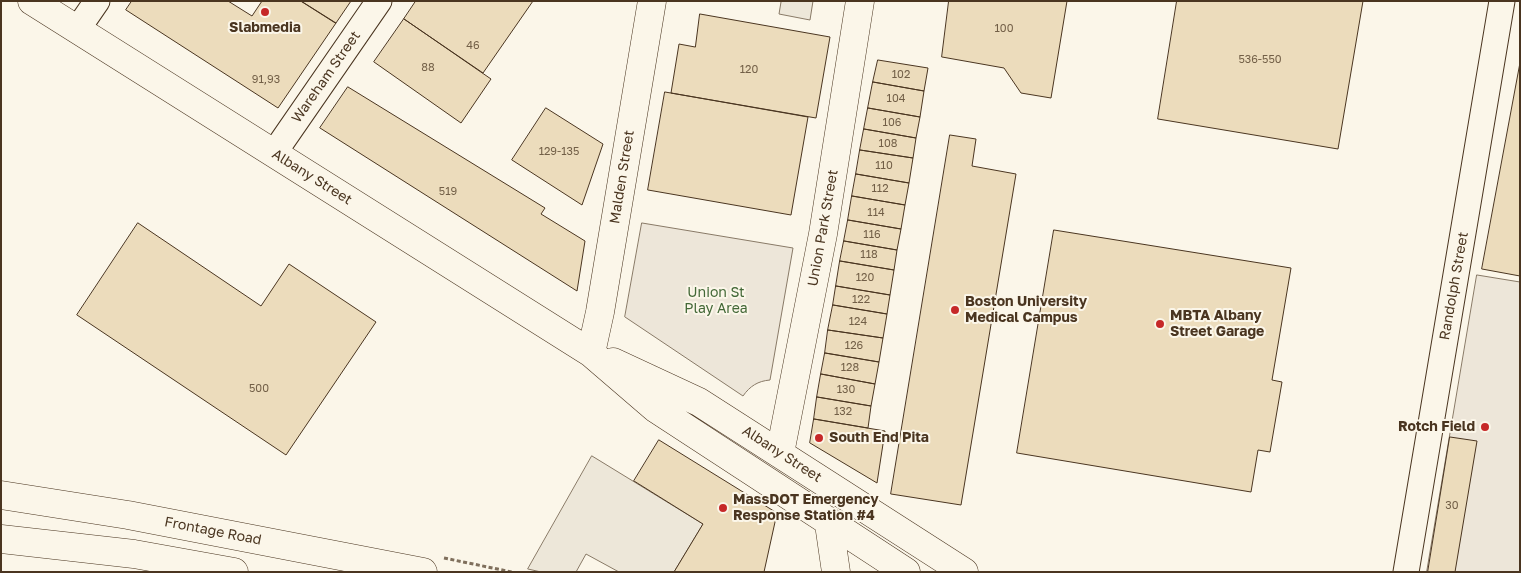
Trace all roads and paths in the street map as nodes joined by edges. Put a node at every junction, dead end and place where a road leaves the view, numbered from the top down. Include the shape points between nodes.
1 (32, 1) edge
2 (96, 1) edge
3 (379, 1) edge
4 (652, 1) edge
5 (860, 1) edge
6 (1502, 1) edge
7 (77, 30) junction
8 (274, 153) junction
9 (591, 353) junction
10 (780, 453) junction
11 (1, 495) edge
12 (829, 524) junction
13 (1, 539) edge
14 (234, 572) edge
15 (423, 572) edge
16 (836, 572) edge
17 (906, 572) edge
18 (964, 572) edge
19 (1406, 572) edge

1 - 7 main road, Albany Street
2 - 7 street
3 - 8 street, Wareham Street
4 - 9 main road, Malden Street
5 - 10 main road, Union Park Street via 823,234
6 - 19 street, Randolph Street
7 - 8 main road, Albany Street
8 - 9 main road, Albany Street
9 - 10 main road, Albany Street via 700,402
9 - 12 main road, Albany Street via 655,408
10 - 18 main road, Albany Street
11 - 15 main road, Frontage Road via 128,515
12 - 16 main road
12 - 17 main road, Albany Street
13 - 14 main road via 134,554

